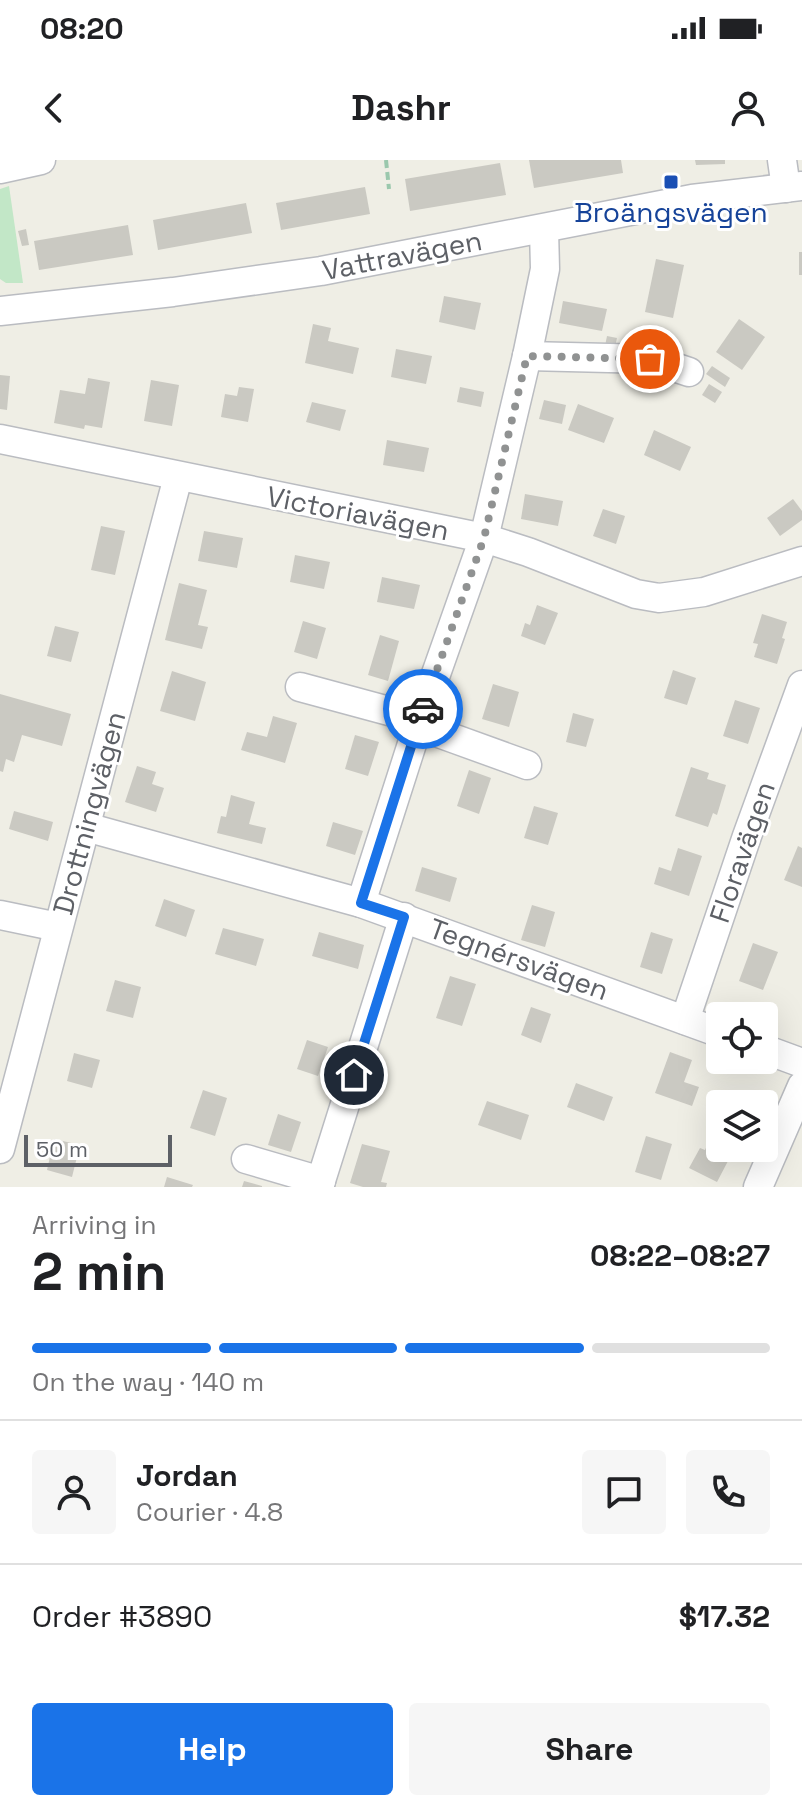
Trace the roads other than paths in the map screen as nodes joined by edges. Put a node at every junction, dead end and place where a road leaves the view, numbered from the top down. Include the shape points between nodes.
1 (41, 160) edge
2 (782, 160) edge
3 (0, 169) edge
4 (794, 187) edge
5 (544, 229) junction
6 (0, 311) edge
7 (527, 356) junction
8 (689, 372) dead end
9 (0, 439) edge
10 (178, 477) junction
11 (484, 538) junction
12 (802, 561) edge
13 (802, 685) edge
14 (300, 687) dead end
15 (419, 722) junction
16 (527, 765) dead end
17 (86, 827) junction
18 (361, 903) junction
19 (0, 915) edge
20 (404, 917) junction
21 (58, 927) junction
22 (685, 1020) junction
23 (706, 1028) edge
24 (778, 1054) edge
25 (802, 1063) edge
26 (802, 1086) edge
27 (0, 1149) edge
28 (246, 1159) dead end
29 (320, 1184) edge
30 (758, 1187) edge

1 - 3 street
2 - 4 street
4 - 5 street, Vattravägen via 692,199
5 - 6 street, Vattravägen via 275,278
5 - 7 street via 545,269
7 - 8 street via 650,359
7 - 11 street
9 - 10 street, Victoriavägen
10 - 11 street, Victoriavägen
10 - 17 street, Drottningvägen
11 - 12 street, Victoriavägen via 659,598 704,592
11 - 15 street
13 - 22 street, Floravägen
14 - 15 street
15 - 16 street
15 - 18 street
17 - 18 street, Tegnérsvägen
17 - 21 street, Drottningvägen
18 - 20 street, Tegnérsvägen
19 - 21 street
20 - 22 street, Tegnérsvägen
20 - 29 street
21 - 27 street, Drottningvägen
22 - 23 street, Tegnérsvägen
24 - 25 street
26 - 30 street
28 - 29 street

